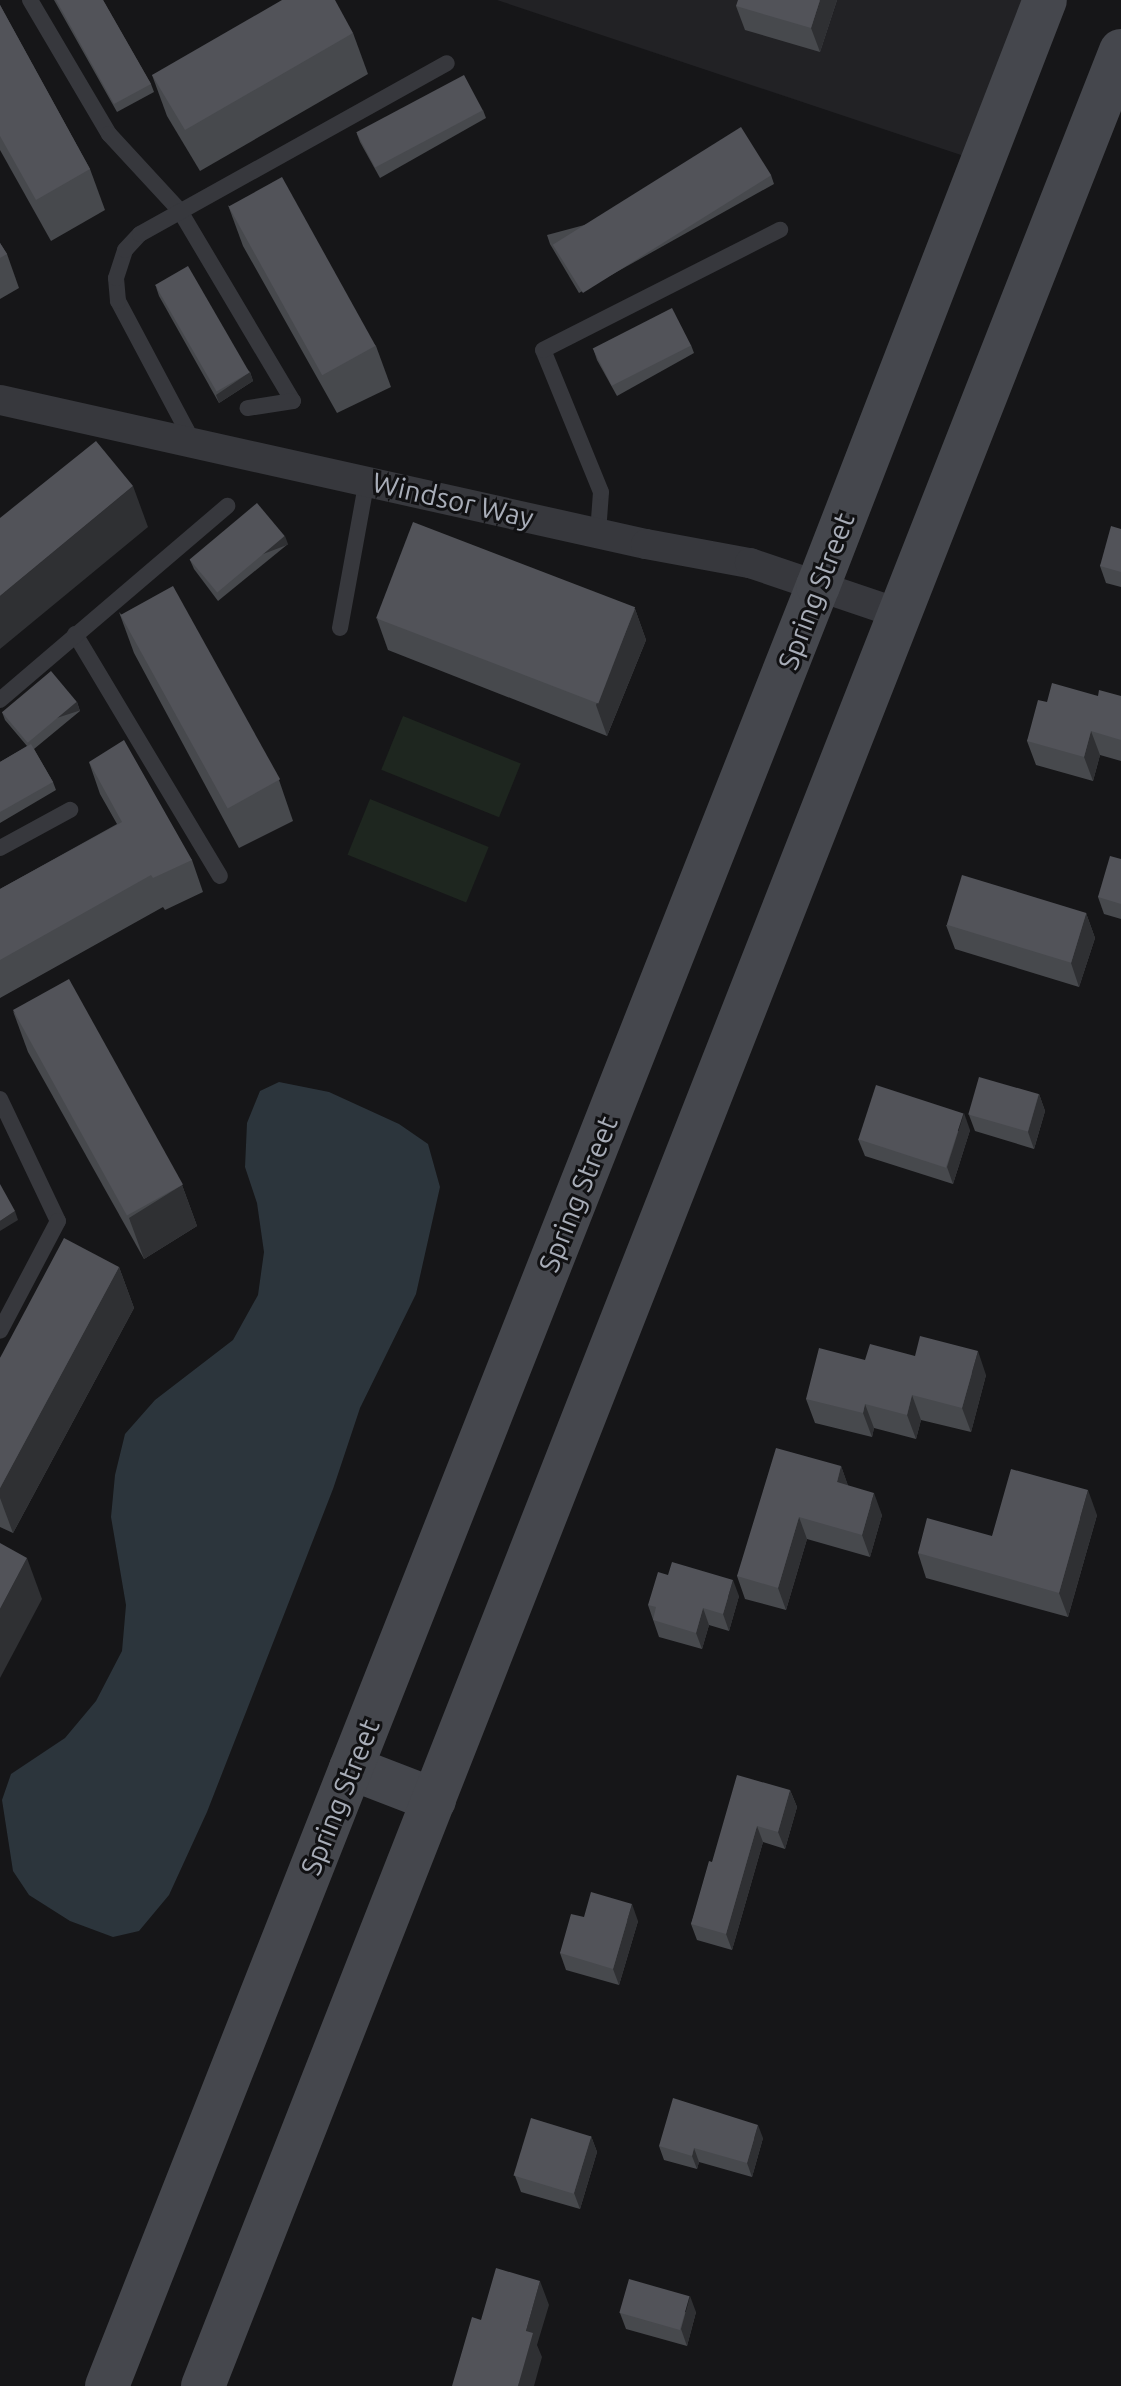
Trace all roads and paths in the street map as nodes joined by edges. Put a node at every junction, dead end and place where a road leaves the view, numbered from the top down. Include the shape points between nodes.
1 (30, 0) edge
2 (1045, 0) edge
3 (1121, 51) edge
4 (447, 63) dead end
5 (180, 211) junction
6 (780, 230) dead end
7 (0, 400) edge
8 (248, 408) dead end
9 (193, 442) junction
10 (367, 480) junction
11 (227, 506) dead end
12 (598, 533) junction
13 (818, 586) junction
14 (901, 614) junction
15 (340, 628) dead end
16 (75, 634) junction
17 (0, 700) edge
18 (70, 810) dead end
19 (0, 848) edge
20 (220, 876) dead end
21 (0, 1099) edge
22 (7, 1300) edge
23 (0, 1331) edge
24 (351, 1768) junction
25 (434, 1800) junction
26 (107, 2386) edge
27 (203, 2386) edge

1 - 5 lane via 109,134
2 - 13 main road, Spring Street
3 - 14 main road
4 - 5 lane
5 - 8 lane via 293,401
5 - 9 lane via 140,234 125,250 116,278 118,301
6 - 12 lane via 543,350 601,492
7 - 9 street, Windsor Way
9 - 10 street, Windsor Way
10 - 12 street, Windsor Way
10 - 15 lane
11 - 16 lane
12 - 13 street, Windsor Way via 750,563
13 - 14 street, Windsor Way
13 - 24 main road, Spring Street
14 - 25 main road
16 - 17 lane
16 - 20 lane
18 - 19 lane
21 - 22 lane via 58,1221
22 - 23 lane
24 - 25 main road
24 - 26 main road, Spring Street
25 - 27 main road

